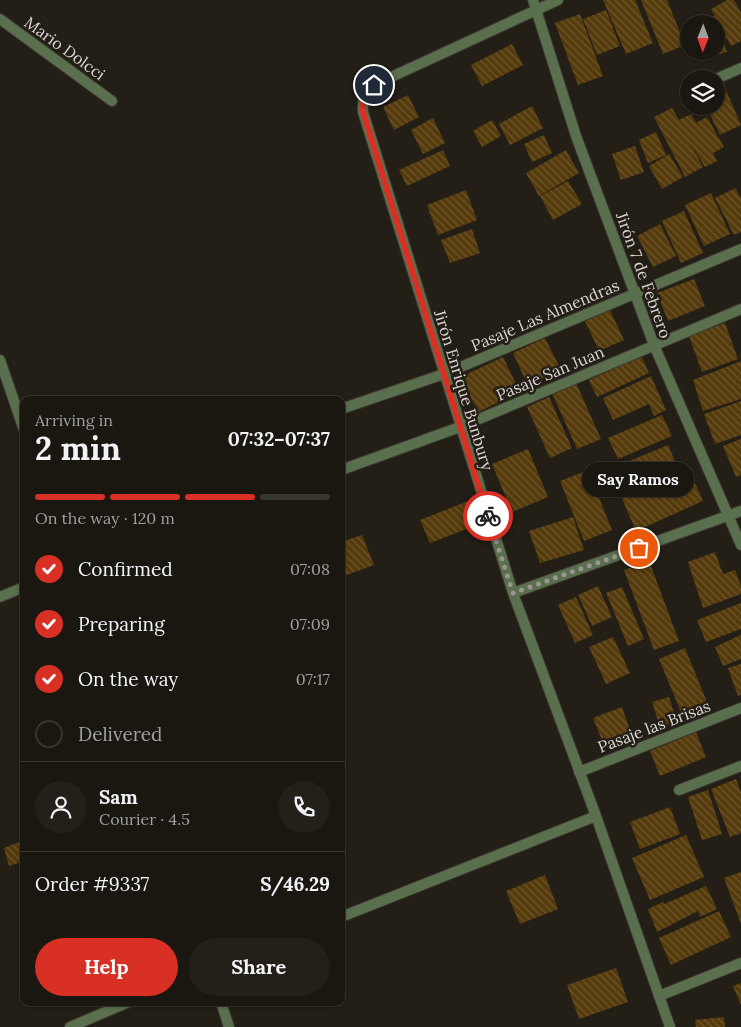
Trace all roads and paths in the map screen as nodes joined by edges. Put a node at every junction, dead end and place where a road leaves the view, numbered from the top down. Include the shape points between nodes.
1 (558, 0) edge
2 (535, 5) edge
3 (0, 19) edge
4 (741, 68) edge
5 (725, 75) edge
6 (112, 101) dead end
7 (741, 249) edge
8 (635, 293) junction
9 (741, 309) edge
10 (654, 346) junction
11 (0, 360) edge
12 (444, 374) junction
13 (345, 408) edge
14 (20, 418) edge
15 (460, 428) junction
16 (345, 469) edge
17 (741, 511) edge
18 (729, 516) junction
19 (741, 545) edge
20 (20, 589) edge
21 (513, 593) junction
22 (0, 597) edge
23 (741, 708) edge
24 (741, 766) edge
25 (579, 772) junction
26 (679, 790) dead end
27 (596, 816) junction
28 (345, 915) edge
29 (741, 963) edge
30 (659, 996) junction
31 (120, 1006) edge
32 (222, 1006) edge
33 (70, 1027) edge
34 (229, 1027) edge
35 (670, 1027) edge

1 - 2 street
2 - 8 street, Jirón 7 de Febrero via 576,136
2 - 12 street, Jirón Enrique Bunbury via 374,85 362,102
3 - 6 street, Mario Dolcci
4 - 5 street
7 - 8 street, Pasaje Las Almendras
8 - 10 street, Jirón 7 de Febrero
8 - 12 street, Pasaje Las Almendras
9 - 10 street, Pasaje San Juan
10 - 15 street, Pasaje San Juan
10 - 18 street, Jirón 7 de Febrero
11 - 14 street
12 - 13 street, Pasaje Las Almendras
12 - 15 street, Jirón Enrique Bunbury
15 - 16 street, Pasaje San Juan
15 - 21 street, Jirón Enrique Bunbury
17 - 18 street
18 - 19 street, Jirón 7 de Febrero
18 - 21 street
20 - 22 street
21 - 25 street, Jirón Enrique Bunbury
23 - 25 street, Pasaje las Brisas
24 - 26 street
25 - 27 street, Jirón Enrique Bunbury
27 - 28 street
27 - 30 street, Jirón Enrique Bunbury
29 - 30 street
30 - 35 street, Jirón Enrique Bunbury
31 - 33 street
32 - 34 street

